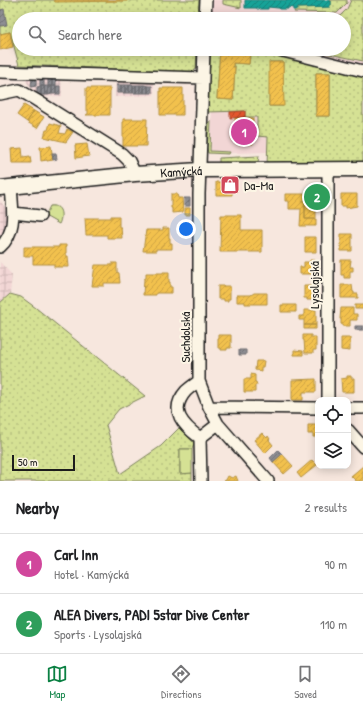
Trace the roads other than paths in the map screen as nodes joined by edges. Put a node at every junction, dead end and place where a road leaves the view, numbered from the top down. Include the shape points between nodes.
1 (206, 0) edge
2 (205, 12) edge
3 (204, 56) edge
4 (303, 56) edge
5 (363, 71) edge
6 (0, 72) edge
7 (203, 78) junction
8 (0, 94) edge
9 (363, 169) edge
10 (200, 170) junction
11 (328, 170) junction
12 (135, 174) junction
13 (5, 187) edge
14 (13, 213) junction
15 (40, 216) dead end
16 (0, 248) edge
17 (199, 381) junction
18 (328, 397) edge
19 (209, 407) junction
20 (315, 408) edge
21 (351, 408) edge
22 (363, 408) edge
23 (218, 424) junction
24 (351, 433) edge
25 (200, 438) junction
26 (363, 447) edge
27 (201, 481) edge
28 (268, 481) edge

1 - 2 street
3 - 7 street, Suchdolská
4 - 5 street
6 - 7 street
7 - 10 street, Suchdolská
8 - 12 street via 19,90 36,100 122,154 129,161
9 - 11 main road, Kamýcká
10 - 11 main road, Kamýcká
10 - 12 main road, Kamýcká
10 - 17 street, Suchdolská
11 - 18 street, Lysolajská
12 - 13 main road, Kamýcká
13 - 14 street
14 - 15 street
14 - 16 street via 11,230
17 - 19 street, Suchdolská
17 - 25 street via 186,391 178,404 178,414 186,427
19 - 20 street
19 - 23 street, Suchdolská
21 - 22 street
23 - 25 street
23 - 28 street, Suchdolská
24 - 26 street
25 - 27 street

